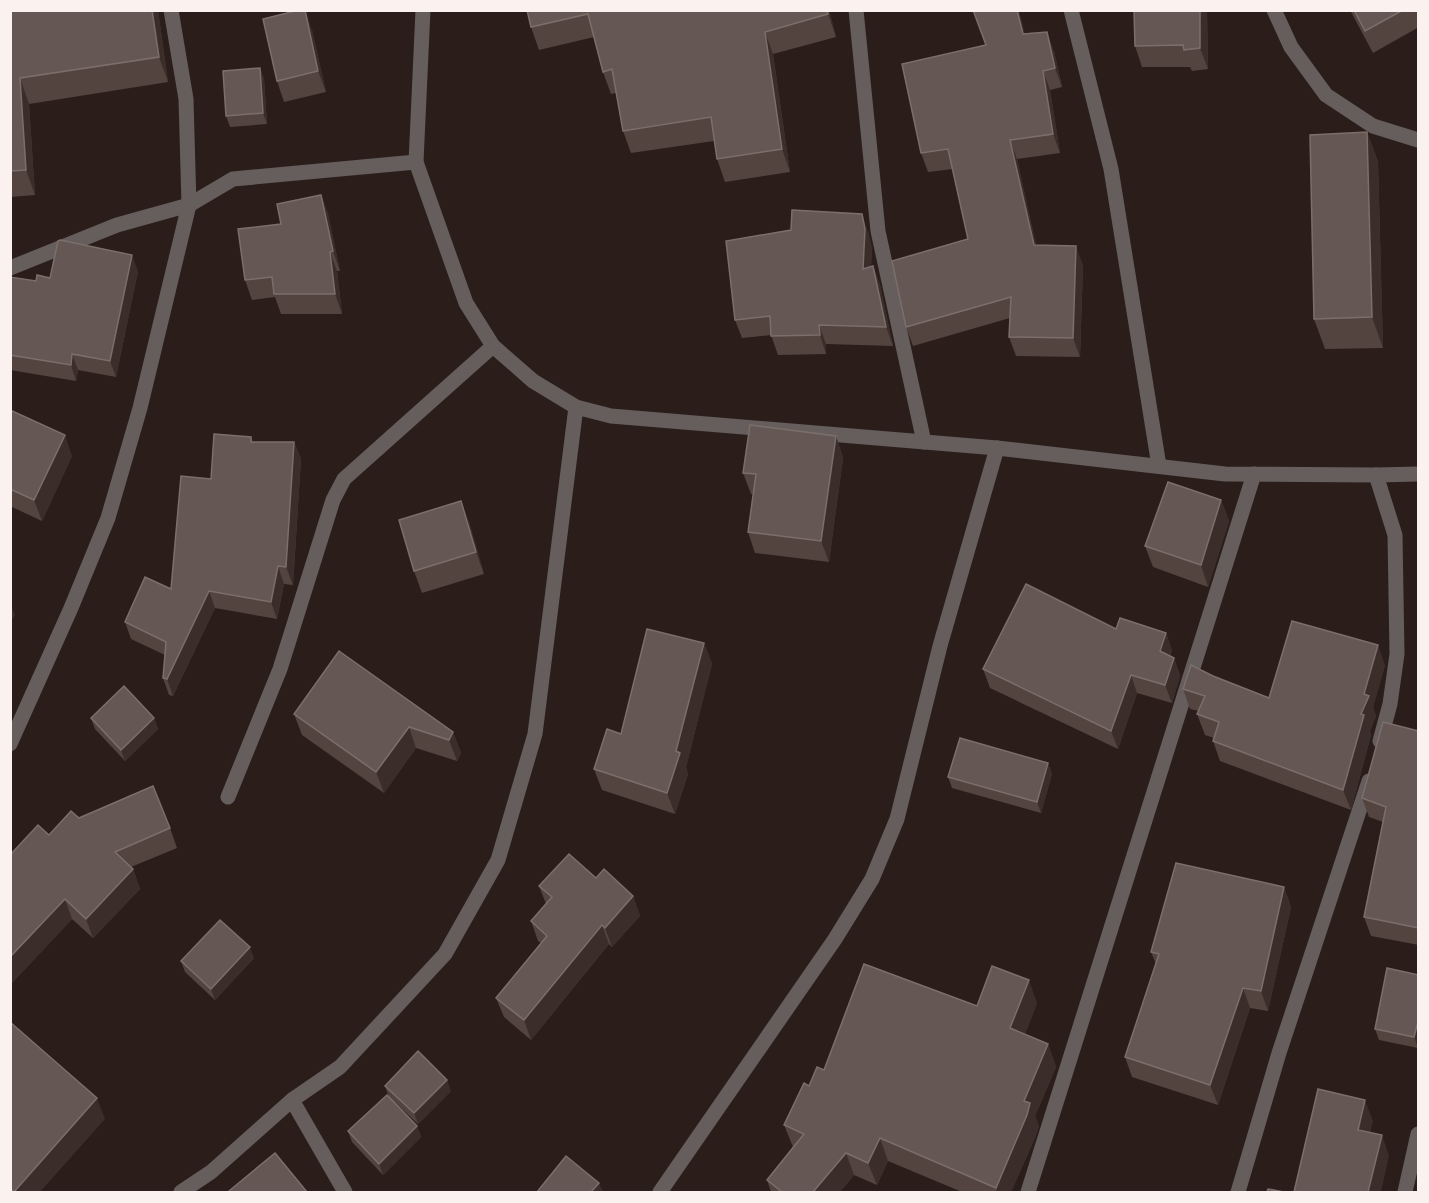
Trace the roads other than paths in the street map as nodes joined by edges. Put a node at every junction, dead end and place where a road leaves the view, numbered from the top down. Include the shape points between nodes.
1 (171, 10) edge
2 (423, 10) edge
3 (856, 10) edge
4 (1071, 10) edge
5 (1274, 10) edge
6 (1419, 140) edge
7 (416, 162) junction
8 (189, 205) junction
9 (10, 268) edge
10 (493, 346) junction
11 (576, 407) junction
12 (924, 442) junction
13 (997, 448) junction
14 (1159, 466) junction
15 (1254, 474) junction
16 (1419, 474) edge
17 (1376, 475) junction
18 (10, 744) edge
19 (228, 796) dead end
20 (292, 1100) junction
21 (1419, 1134) edge
22 (181, 1192) edge
23 (345, 1192) edge
24 (660, 1192) edge
25 (1028, 1192) edge
26 (1238, 1192) edge
27 (1405, 1192) edge

1 - 8 street via 186,99
2 - 7 street
3 - 12 street via 878,231
4 - 14 street via 1111,169
5 - 6 street via 1292,47 1326,95 1373,126
7 - 8 street via 233,179
7 - 10 street via 466,303
8 - 9 street via 117,225
8 - 18 street via 140,408 108,518
10 - 11 street via 533,381
10 - 19 street via 344,479 333,500 280,669
11 - 12 street via 611,416
11 - 20 street via 535,734 498,860 445,954 340,1067
12 - 13 street
13 - 14 street
13 - 24 street via 940,646 897,819 872,879 835,939
14 - 15 street
15 - 17 street
15 - 25 street
16 - 17 street
17 - 26 street via 1395,535 1397,654 1390,704 1361,810 1279,1053
20 - 22 street via 211,1172
20 - 23 street
21 - 27 street

